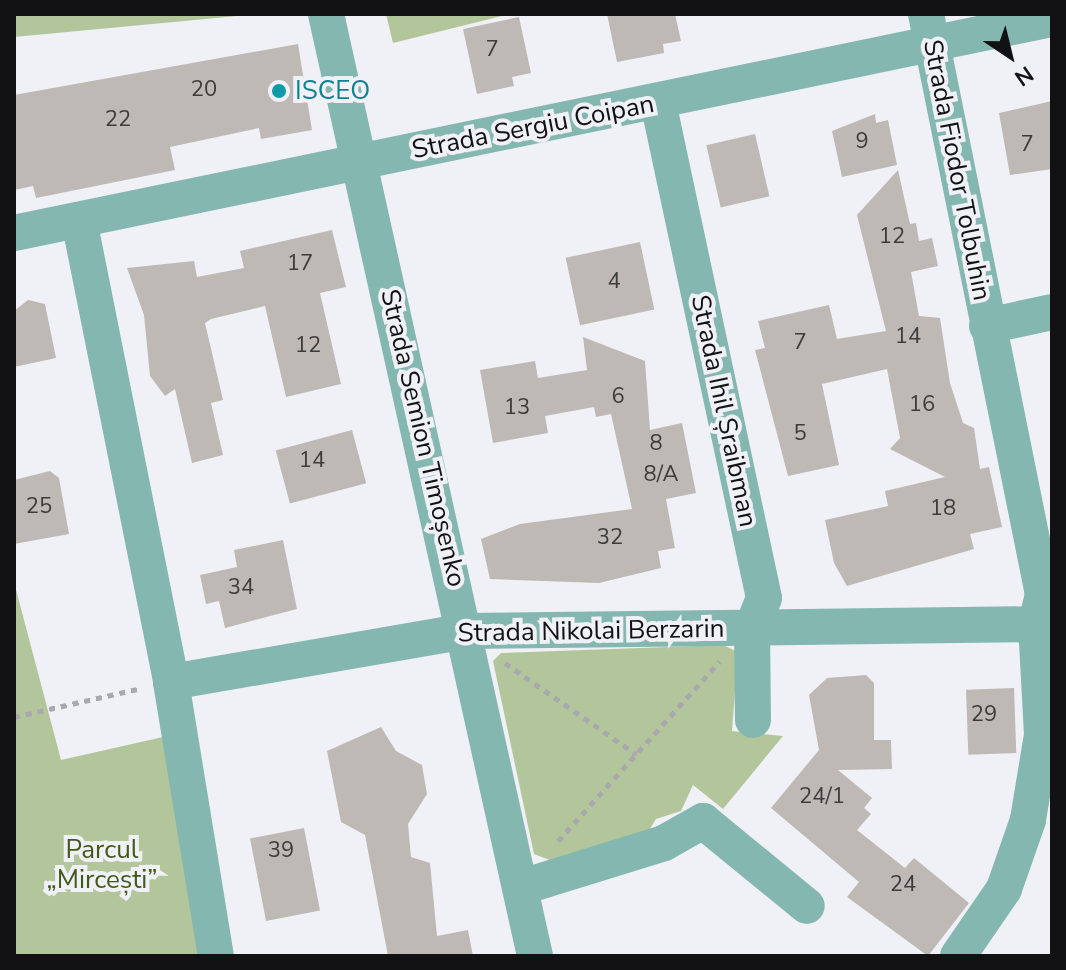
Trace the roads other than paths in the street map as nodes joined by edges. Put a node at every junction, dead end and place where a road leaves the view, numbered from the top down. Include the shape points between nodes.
1 (326, 14) edge
2 (1052, 19) edge
3 (929, 30) edge
4 (658, 102) junction
5 (360, 161) junction
6 (79, 220) junction
7 (14, 233) edge
8 (1052, 312) edge
9 (987, 326) junction
10 (1044, 624) edge
11 (752, 627) junction
12 (467, 631) junction
13 (171, 682) junction
14 (753, 720) dead end
15 (522, 887) junction
16 (807, 906) dead end
17 (216, 956) edge
18 (535, 956) edge
19 (958, 956) edge

1 - 5 street, Strada Semion Timoșenko
2 - 3 street, Strada Sergiu Coipan
3 - 4 street, Strada Sergiu Coipan
3 - 9 street, Strada Fiodor Tolbuhin
4 - 5 street, Strada Sergiu Coipan
4 - 11 street, Strada Ihil Șraibman via 764,598
5 - 6 street, Strada Sergiu Coipan
5 - 12 street, Strada Semion Timoșenko
6 - 7 street, Strada Sergiu Coipan
6 - 13 street
8 - 9 street, Strada Fiodor Tolbuhin
9 - 10 street, Strada Fiodor Tolbuhin via 1043,594
10 - 11 street, Strada Nikolai Berzarin
10 - 19 street, Strada Fiodor Tolbuhin via 1042,735 1028,820 1004,889
11 - 12 street, Strada Nikolai Berzarin
11 - 14 street, Strada Ihil Șraibman
12 - 13 street, Strada Nikolai Berzarin
12 - 15 street, Strada Semion Timoșenko
13 - 17 street
15 - 16 street via 664,843 703,821
15 - 18 street, Strada Semion Timoșenko

